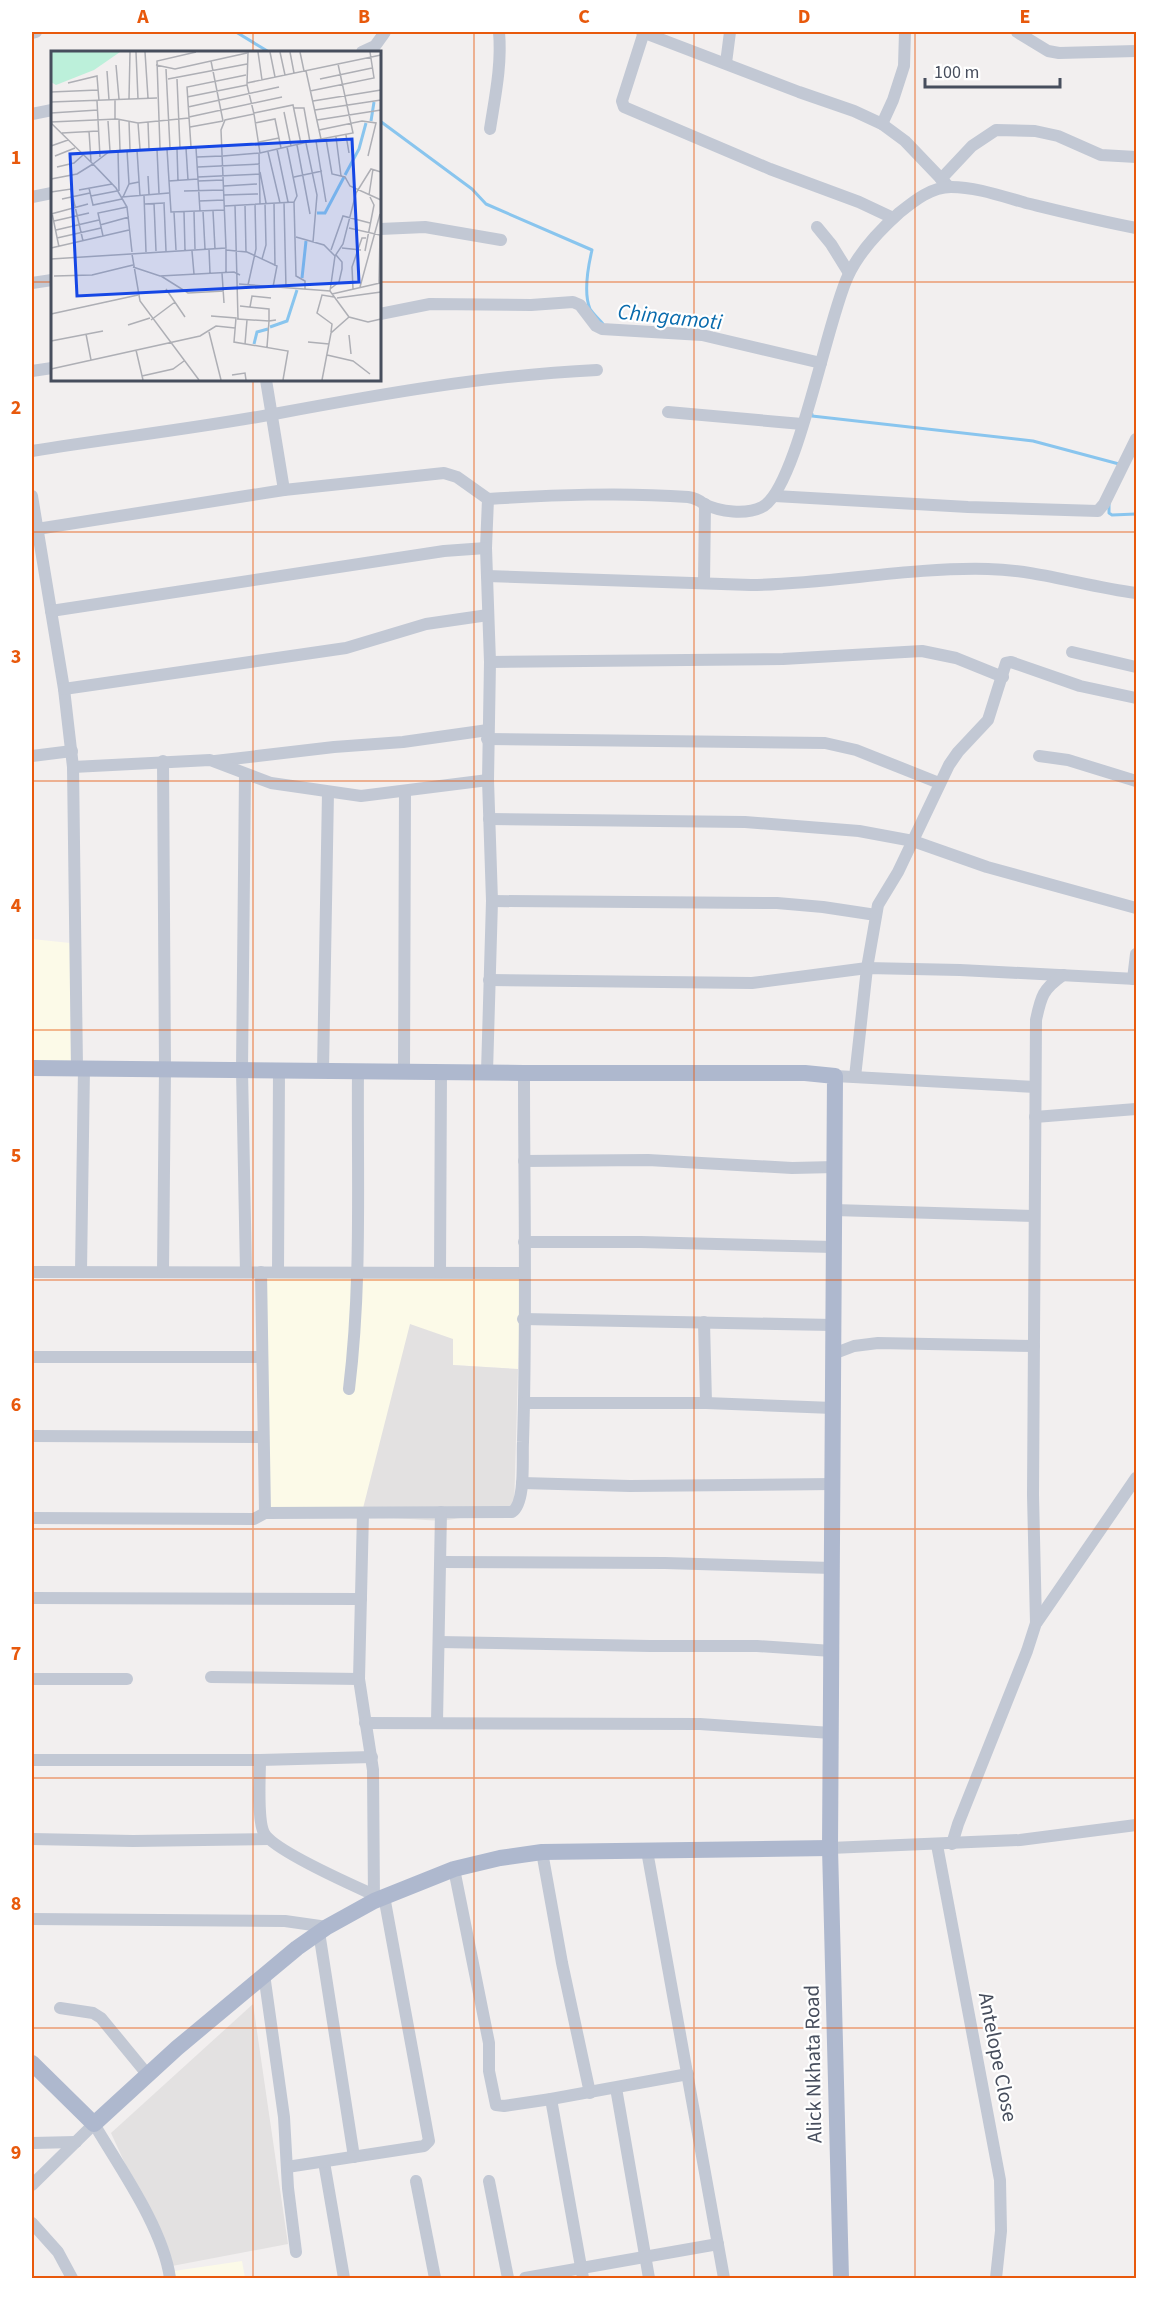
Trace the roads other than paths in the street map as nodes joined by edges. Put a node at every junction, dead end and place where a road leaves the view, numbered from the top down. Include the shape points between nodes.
1 (385, 32) edge
2 (499, 32) edge
3 (643, 32) edge
4 (730, 32) edge
5 (905, 32) edge
6 (1017, 32) edge
7 (364, 51) edge
8 (1137, 51) edge
9 (726, 63) junction
10 (51, 110) edge
11 (32, 114) edge
12 (882, 124) junction
13 (490, 129) dead end
14 (1137, 157) edge
15 (945, 183) junction
16 (51, 193) edge
17 (32, 196) edge
18 (893, 218) junction
19 (817, 227) dead end
20 (1137, 228) edge
21 (381, 229) edge
22 (501, 240) dead end
23 (849, 273) junction
24 (51, 280) edge
25 (32, 283) edge
26 (381, 314) edge
27 (821, 363) junction
28 (51, 368) edge
29 (597, 370) dead end
30 (32, 371) edge
31 (266, 381) edge
32 (668, 412) dead end
33 (273, 414) junction
34 (802, 424) junction
35 (1137, 439) edge
36 (32, 451) edge
37 (284, 490) junction
38 (32, 496) edge
39 (776, 496) junction
40 (488, 499) junction
41 (705, 504) junction
42 (37, 529) junction
43 (486, 548) junction
44 (487, 576) junction
45 (45, 578) junction
46 (32, 580) edge
47 (704, 583) junction
48 (1137, 593) edge
49 (51, 611) junction
50 (488, 615) junction
51 (1072, 652) dead end
52 (490, 662) junction
53 (1137, 667) edge
54 (1003, 677) junction
55 (64, 689) junction
56 (1137, 698) edge
57 (488, 734) junction
58 (72, 751) junction
59 (32, 756) edge
60 (1039, 756) dead end
61 (163, 761) junction
62 (215, 761) junction
63 (73, 767) junction
64 (245, 775) junction
65 (488, 780) junction
66 (1137, 781) edge
67 (939, 783) junction
68 (405, 791) junction
69 (328, 792) junction
70 (489, 819) junction
71 (913, 841) junction
72 (492, 901) junction
73 (1137, 908) edge
74 (876, 915) junction
75 (1137, 954) edge
76 (867, 968) junction
77 (1063, 975) junction
78 (1135, 979) edge
79 (489, 980) junction
80 (32, 1068) edge
81 (81, 1068) junction
82 (165, 1069) junction
83 (242, 1070) junction
84 (279, 1070) junction
85 (323, 1071) junction
86 (358, 1071) junction
87 (404, 1071) junction
88 (441, 1072) junction
89 (487, 1072) junction
90 (524, 1073) junction
91 (835, 1076) junction
92 (855, 1077) junction
93 (1035, 1087) junction
94 (1137, 1108) edge
95 (1035, 1117) junction
96 (524, 1161) junction
97 (835, 1167) junction
98 (834, 1210) junction
99 (1034, 1216) junction
100 (524, 1242) junction
101 (833, 1247) junction
102 (81, 1271) junction
103 (32, 1272) edge
104 (163, 1272) junction
105 (246, 1272) junction
106 (261, 1272) junction
107 (278, 1272) junction
108 (359, 1272) junction
109 (440, 1272) junction
110 (524, 1274) junction
111 (523, 1319) junction
112 (704, 1323) junction
113 (834, 1325) junction
114 (1034, 1346) junction
115 (833, 1353) junction
116 (32, 1357) edge
117 (262, 1357) junction
118 (349, 1389) dead end
119 (706, 1402) junction
120 (524, 1403) junction
121 (833, 1408) junction
122 (32, 1436) edge
123 (263, 1437) junction
124 (1137, 1478) edge
125 (522, 1483) junction
126 (833, 1484) junction
127 (441, 1512) junction
128 (265, 1513) junction
129 (363, 1513) junction
130 (32, 1518) edge
131 (441, 1562) junction
132 (832, 1568) junction
133 (32, 1598) edge
134 (361, 1599) junction
135 (1036, 1623) junction
136 (439, 1642) junction
137 (832, 1651) junction
138 (211, 1677) dead end
139 (32, 1679) edge
140 (127, 1679) dead end
141 (359, 1679) junction
142 (437, 1722) junction
143 (365, 1723) junction
144 (831, 1733) junction
145 (372, 1757) junction
146 (32, 1760) edge
147 (260, 1760) junction
148 (1137, 1825) edge
149 (32, 1839) edge
150 (268, 1839) junction
151 (952, 1844) junction
152 (937, 1845) junction
153 (830, 1848) junction
154 (647, 1851) junction
155 (543, 1852) junction
156 (454, 1869) junction
157 (377, 1897) junction
158 (32, 1919) edge
159 (323, 1930) junction
160 (264, 1974) junction
161 (60, 2008) dead end
162 (33, 2065) edge
163 (147, 2074) junction
164 (688, 2074) junction
165 (616, 2088) junction
166 (590, 2092) junction
167 (551, 2099) junction
168 (94, 2124) junction
169 (76, 2142) junction
170 (32, 2143) edge
171 (354, 2157) junction
172 (324, 2162) junction
173 (287, 2167) junction
174 (416, 2181) dead end
175 (489, 2181) dead end
176 (32, 2185) edge
177 (32, 2223) edge
178 (718, 2244) junction
179 (296, 2252) dead end
180 (645, 2257) junction
181 (583, 2274) edge
182 (72, 2278) edge
183 (170, 2278) edge
184 (344, 2278) edge
185 (435, 2278) edge
186 (508, 2278) edge
187 (525, 2278) edge
188 (649, 2278) edge
189 (724, 2278) edge
190 (841, 2278) edge
191 (996, 2278) edge

1 - 7 street via 375,46
2 - 13 street via 501,47
3 - 9 street
3 - 18 street via 622,101 624,107
4 - 9 street
5 - 12 street via 903,66
6 - 8 street via 1059,54
9 - 12 street
10 - 11 street
12 - 15 street via 905,141
14 - 15 street via 1101,155 1071,141 1020,129 996,130 972,146
15 - 18 street
15 - 20 street
16 - 17 street
18 - 23 street
19 - 23 street
21 - 22 street via 425,227
23 - 27 street
24 - 25 street
26 - 27 street via 430,304 573,302 602,329 702,335
27 - 34 street
28 - 30 street
29 - 33 street via 500,377
31 - 33 street
32 - 34 street
33 - 36 street
33 - 37 street
34 - 39 street
35 - 39 street via 1098,511
37 - 40 street via 444,473 457,477
37 - 42 street
38 - 42 street
39 - 41 street via 762,507 748,511 732,512
40 - 41 street via 554,495 690,497
40 - 43 street
41 - 47 street
42 - 45 street
43 - 44 street
43 - 49 street via 444,551
44 - 47 street
44 - 50 street
45 - 46 street
45 - 49 street
47 - 48 street via 788,585 903,571 990,569 1035,573
49 - 55 street
50 - 52 street
50 - 55 street via 426,624 346,648
51 - 53 street
52 - 54 street via 783,659 921,651 956,658
52 - 57 street
54 - 56 street via 1006,663 1011,662 1080,686
54 - 67 street via 988,720 958,752
55 - 58 street
57 - 62 street
57 - 65 street
57 - 67 street via 825,743 856,750
58 - 59 street
58 - 63 street
60 - 66 street via 1068,760
61 - 62 street
61 - 63 street
61 - 82 street
62 - 64 street
63 - 81 street
64 - 69 street
64 - 83 street
65 - 68 street
65 - 70 street
67 - 71 street
68 - 69 street via 361,796
68 - 87 street
69 - 85 street
70 - 71 street via 745,822 859,831
70 - 72 street
71 - 73 street via 987,867
71 - 74 street
72 - 74 street via 777,903
72 - 79 street
74 - 76 street
75 - 78 street
76 - 77 street
76 - 79 street via 752,983
76 - 92 street
77 - 78 street
77 - 93 street via 1047,986 1040,1000
79 - 89 street
80 - 81 main road
81 - 82 main road
81 - 102 street
82 - 83 main road
82 - 104 street
83 - 84 main road
83 - 105 street
84 - 85 main road
84 - 107 street
85 - 86 main road
86 - 87 main road
86 - 108 street
87 - 88 main road
88 - 89 main road
88 - 109 street
89 - 90 main road
90 - 91 main road
90 - 96 street
91 - 92 street
91 - 97 main road, Alick Nkhata Road
92 - 93 street
93 - 95 street
94 - 95 street
95 - 99 street
96 - 97 street via 648,1160
96 - 100 street
97 - 98 main road, Alick Nkhata Road
98 - 99 street
98 - 101 main road, Alick Nkhata Road
99 - 114 street
100 - 101 street
100 - 110 street
101 - 113 main road, Alick Nkhata Road
102 - 103 street
102 - 104 street
104 - 105 street
105 - 106 street
106 - 107 street
106 - 117 street
107 - 108 street
108 - 109 street
108 - 118 street
109 - 110 street
110 - 111 street
111 - 112 street
111 - 120 street
112 - 113 street
112 - 119 street
113 - 115 main road, Alick Nkhata Road
114 - 115 street via 878,1343
114 - 135 street
115 - 121 main road, Alick Nkhata Road
116 - 117 street
117 - 123 street
119 - 120 street
119 - 121 street
120 - 125 street
121 - 126 main road, Alick Nkhata Road
122 - 123 street
123 - 128 street
124 - 135 street
125 - 126 street
125 - 127 street via 520,1503 512,1512
126 - 132 main road, Alick Nkhata Road
127 - 129 street
127 - 131 street
128 - 129 street
128 - 130 street via 254,1519
129 - 134 street
131 - 132 street
131 - 136 street
132 - 137 main road, Alick Nkhata Road
133 - 134 street
134 - 141 street
135 - 151 street
136 - 137 street via 757,1646
136 - 142 street
137 - 144 main road, Alick Nkhata Road
138 - 141 street
139 - 140 street
141 - 143 street
142 - 143 street
142 - 144 street via 700,1724
143 - 145 street
144 - 153 main road, Alick Nkhata Road
145 - 147 street
145 - 157 street
146 - 147 street
147 - 150 street via 261,1824
148 - 151 street via 1042,1838
149 - 150 street
150 - 157 street via 327,1874
151 - 152 street
152 - 153 street
152 - 191 street, Antelope Close via 1000,2180 1001,2231
153 - 154 main road
153 - 190 main road, Alick Nkhata Road
154 - 155 main road
154 - 164 street
155 - 156 main road
155 - 166 street
156 - 157 main road
156 - 167 street via 489,2043 494,2100 500,2106
157 - 159 main road
157 - 171 street via 429,2141 424,2146
158 - 159 street via 285,1921
159 - 160 main road
159 - 171 street
160 - 163 main road
160 - 173 street
161 - 163 street via 101,2018
162 - 168 main road
163 - 168 main road
164 - 165 street
164 - 178 street
165 - 166 street
165 - 180 street
166 - 167 street
167 - 181 street
168 - 169 street
168 - 183 street via 147,2216
169 - 170 street
169 - 176 street
171 - 172 street
172 - 173 street
172 - 184 street
173 - 179 street
174 - 185 street
175 - 186 street
177 - 182 street via 58,2252
178 - 180 street
178 - 189 street
180 - 181 street
180 - 188 street
181 - 187 street

